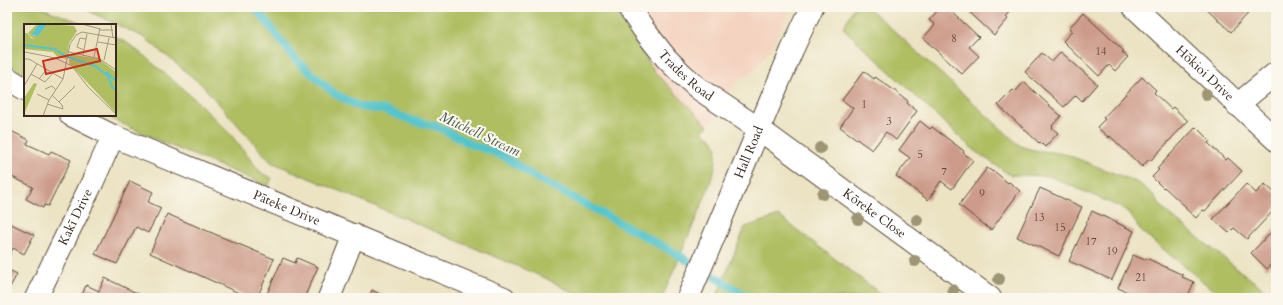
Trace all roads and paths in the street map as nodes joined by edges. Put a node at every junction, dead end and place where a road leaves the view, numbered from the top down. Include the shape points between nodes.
1 (628, 7) edge
2 (812, 7) edge
3 (1134, 7) edge
4 (1276, 73) edge
5 (7, 78) edge
6 (24, 88) edge
7 (1237, 105) junction
8 (73, 116) edge
9 (759, 129) junction
10 (113, 136) junction
11 (1276, 140) edge
12 (354, 236) junction
13 (36, 298) edge
14 (329, 298) edge
15 (504, 298) edge
16 (688, 298) edge
17 (990, 298) edge

1 - 9 street, Trades Road via 682,74 707,95
2 - 9 street, Hall Road
3 - 7 street, Hōkioi Drive
4 - 7 street
5 - 6 street
7 - 11 street, Hōkioi Drive
8 - 10 street, Pāteke Drive
9 - 16 street, Hall Road
9 - 17 street, Kōreke Close
10 - 12 street, Pāteke Drive
10 - 13 street, Kakī Drive
12 - 14 street
12 - 15 street, Pāteke Drive

